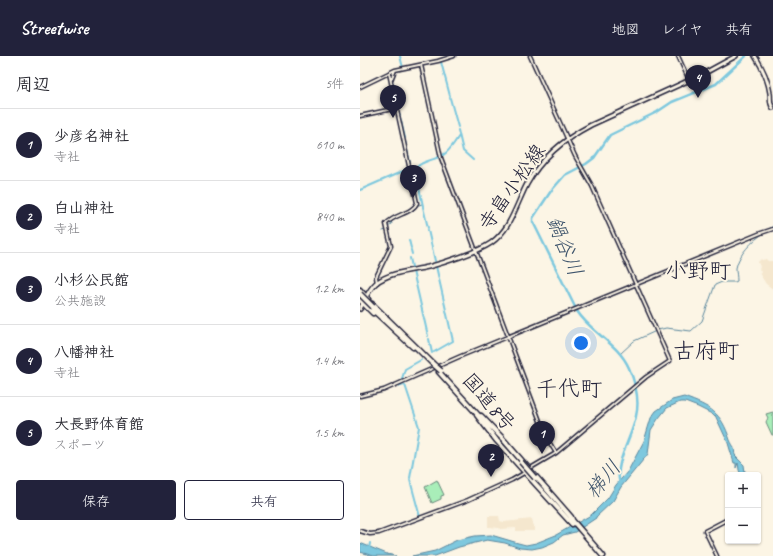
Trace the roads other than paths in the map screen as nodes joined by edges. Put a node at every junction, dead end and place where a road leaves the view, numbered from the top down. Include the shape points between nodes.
1 (454, 56) edge
2 (530, 56) edge
3 (732, 56) edge
4 (736, 56) edge
5 (755, 56) edge
6 (679, 58) edge
7 (421, 65) junction
8 (395, 70) junction
9 (389, 72) junction
10 (689, 79) junction
11 (391, 81) junction
12 (360, 87) edge
13 (397, 108) junction
14 (773, 108) edge
15 (360, 116) edge
16 (567, 138) junction
17 (773, 229) edge
18 (475, 250) junction
19 (377, 282) junction
20 (636, 284) junction
21 (360, 290) edge
22 (363, 296) edge
23 (361, 302) edge
24 (372, 308) junction
25 (360, 309) edge
26 (509, 336) junction
27 (413, 347) junction
28 (418, 349) junction
29 (431, 363) junction
30 (360, 396) edge
31 (488, 426) junction
32 (556, 452) junction
33 (530, 469) junction
34 (525, 472) junction
35 (554, 501) junction
36 (725, 521) edge
37 (360, 532) edge
38 (602, 556) edge
39 (717, 556) edge

1 - 7 street
2 - 16 street
3 - 10 main road, 寺畠小松線
4 - 10 main road, 寺畠小松線
5 - 14 main road via 764,73
6 - 10 street
7 - 8 street
7 - 18 street via 441,156
8 - 9 street
8 - 11 street
9 - 11 street
9 - 12 street
10 - 16 main road, 寺畠小松線 via 590,123
11 - 13 street
13 - 15 street
13 - 19 street via 417,203 414,208 386,224 391,246 376,277
16 - 18 main road, 寺畠小松線 via 536,170 504,230 492,242
16 - 20 street
17 - 20 street
18 - 19 main road, 寺畠小松線 via 437,265 388,276
18 - 26 street
19 - 22 main road, 寺畠小松線
20 - 26 street
20 - 32 street via 670,361 654,371
21 - 22 highway
22 - 23 main road, 寺畠小松線
22 - 24 highway, 国道8号, bridge
22 - 28 highway
23 - 25 main road, 寺畠小松線
23 - 27 highway
24 - 27 highway, 国道8号
24 - 28 highway, 国道8号
26 - 30 street via 384,390
26 - 32 street via 546,437
27 - 29 highway, 国道8号
28 - 29 highway, 国道8号
29 - 31 highway, 国道8号, bridge
31 - 33 highway
31 - 34 highway
31 - 35 highway, 国道8号, bridge
32 - 33 street
33 - 34 street
33 - 35 highway
34 - 35 highway
34 - 37 street via 468,500 379,533
35 - 38 highway, 国道8号
36 - 39 street via 705,531

